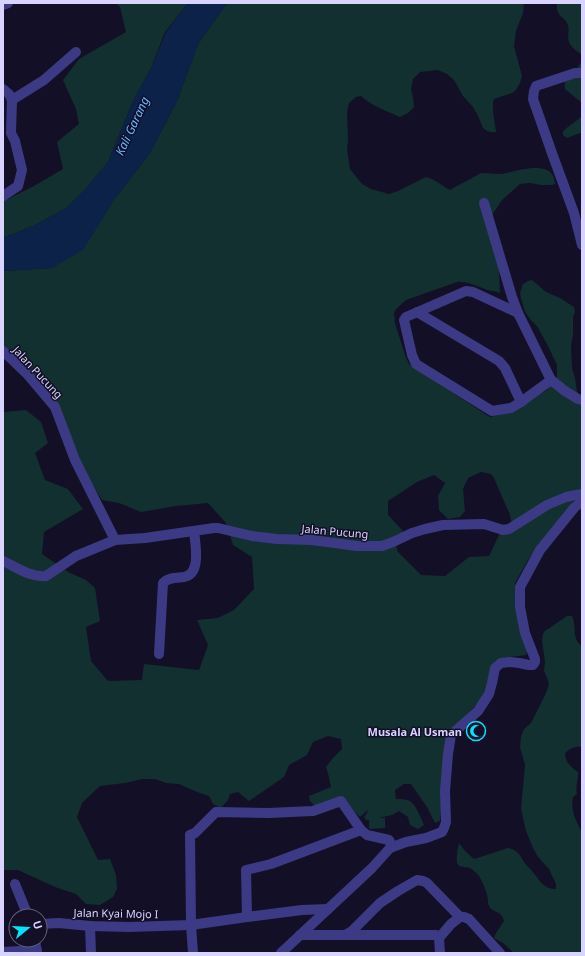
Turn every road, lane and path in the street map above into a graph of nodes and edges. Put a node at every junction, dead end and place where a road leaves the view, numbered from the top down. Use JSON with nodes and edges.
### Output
{"nodes":[{"id":1,"x":8,"y":3,"type":"edge"},
{"id":2,"x":3,"y":5,"type":"edge"},
{"id":3,"x":76,"y":52,"type":"dead end"},
{"id":4,"x":582,"y":73,"type":"edge"},
{"id":5,"x":3,"y":89,"type":"edge"},
{"id":6,"x":12,"y":100,"type":"junction"},
{"id":7,"x":7,"y":135,"type":"edge"},
{"id":8,"x":3,"y":196,"type":"edge"},
{"id":9,"x":484,"y":203,"type":"dead end"},
{"id":10,"x":582,"y":245,"type":"edge"},
{"id":11,"x":417,"y":312,"type":"junction"},
{"id":12,"x":518,"y":314,"type":"junction"},
{"id":13,"x":3,"y":351,"type":"edge"},
{"id":14,"x":551,"y":380,"type":"junction"},
{"id":15,"x":582,"y":400,"type":"edge"},
{"id":16,"x":521,"y":402,"type":"junction"},
{"id":17,"x":582,"y":494,"type":"edge"},
{"id":18,"x":582,"y":501,"type":"edge"},
{"id":19,"x":194,"y":531,"type":"junction"},
{"id":20,"x":116,"y":540,"type":"junction"},
{"id":21,"x":3,"y":562,"type":"edge"},
{"id":22,"x":159,"y":654,"type":"dead end"},
{"id":23,"x":361,"y":830,"type":"junction"},
{"id":24,"x":390,"y":848,"type":"junction"},
{"id":25,"x":15,"y":884,"type":"dead end"},
{"id":26,"x":25,"y":908,"type":"edge"},
{"id":27,"x":328,"y":909,"type":"junction"},
{"id":28,"x":247,"y":917,"type":"junction"},
{"id":29,"x":460,"y":917,"type":"junction"},
{"id":30,"x":48,"y":924,"type":"edge"},
{"id":31,"x":191,"y":925,"type":"junction"},
{"id":32,"x":90,"y":926,"type":"junction"},
{"id":33,"x":300,"y":935,"type":"junction"},
{"id":34,"x":346,"y":935,"type":"junction"},
{"id":35,"x":439,"y":938,"type":"junction"},
{"id":36,"x":36,"y":948,"type":"edge"},
{"id":37,"x":3,"y":952,"type":"edge"},
{"id":38,"x":91,"y":953,"type":"edge"},
{"id":39,"x":193,"y":953,"type":"edge"},
{"id":40,"x":281,"y":953,"type":"edge"},
{"id":41,"x":440,"y":953,"type":"edge"},
{"id":42,"x":500,"y":953,"type":"edge"}],
"edges":[{"from":1,"to":2,"type":"street"},
{"from":3,"to":6,"type":"street"},
{"from":4,"to":10,"type":"street"},
{"from":5,"to":6,"type":"street"},
{"from":6,"to":7,"type":"street"},
{"from":7,"to":8,"type":"street"},
{"from":9,"to":12,"type":"street"},
{"from":11,"to":12,"type":"street"},
{"from":11,"to":16,"type":"street"},
{"from":11,"to":16,"type":"street"},
{"from":12,"to":14,"type":"street"},
{"from":13,"to":20,"type":"street","name":"Jalan Pucung"},
{"from":14,"to":15,"type":"street"},
{"from":14,"to":16,"type":"street"},
{"from":17,"to":19,"type":"street","name":"Jalan Pucung"},
{"from":18,"to":24,"type":"street"},
{"from":19,"to":20,"type":"street","name":"Jalan Pucung"},
{"from":19,"to":22,"type":"street"},
{"from":20,"to":21,"type":"street","name":"Jalan Pucung"},
{"from":23,"to":24,"type":"street"},
{"from":23,"to":28,"type":"street"},
{"from":23,"to":31,"type":"street"},
{"from":24,"to":27,"type":"street"},
{"from":25,"to":26,"type":"street"},
{"from":27,"to":28,"type":"street","name":"Jalan Kyai Mojo I"},
{"from":27,"to":33,"type":"street"},
{"from":28,"to":31,"type":"street","name":"Jalan Kyai Mojo I"},
{"from":29,"to":34,"type":"street"},
{"from":29,"to":35,"type":"street"},
{"from":29,"to":42,"type":"street"},
{"from":30,"to":32,"type":"street","name":"Jalan Kyai Mojo I"},
{"from":31,"to":32,"type":"street","name":"Jalan Kyai Mojo I"},
{"from":31,"to":39,"type":"street"},
{"from":32,"to":38,"type":"street"},
{"from":33,"to":34,"type":"street"},
{"from":33,"to":40,"type":"street"},
{"from":34,"to":35,"type":"street"},
{"from":35,"to":41,"type":"street"},
{"from":36,"to":37,"type":"street"}]}
